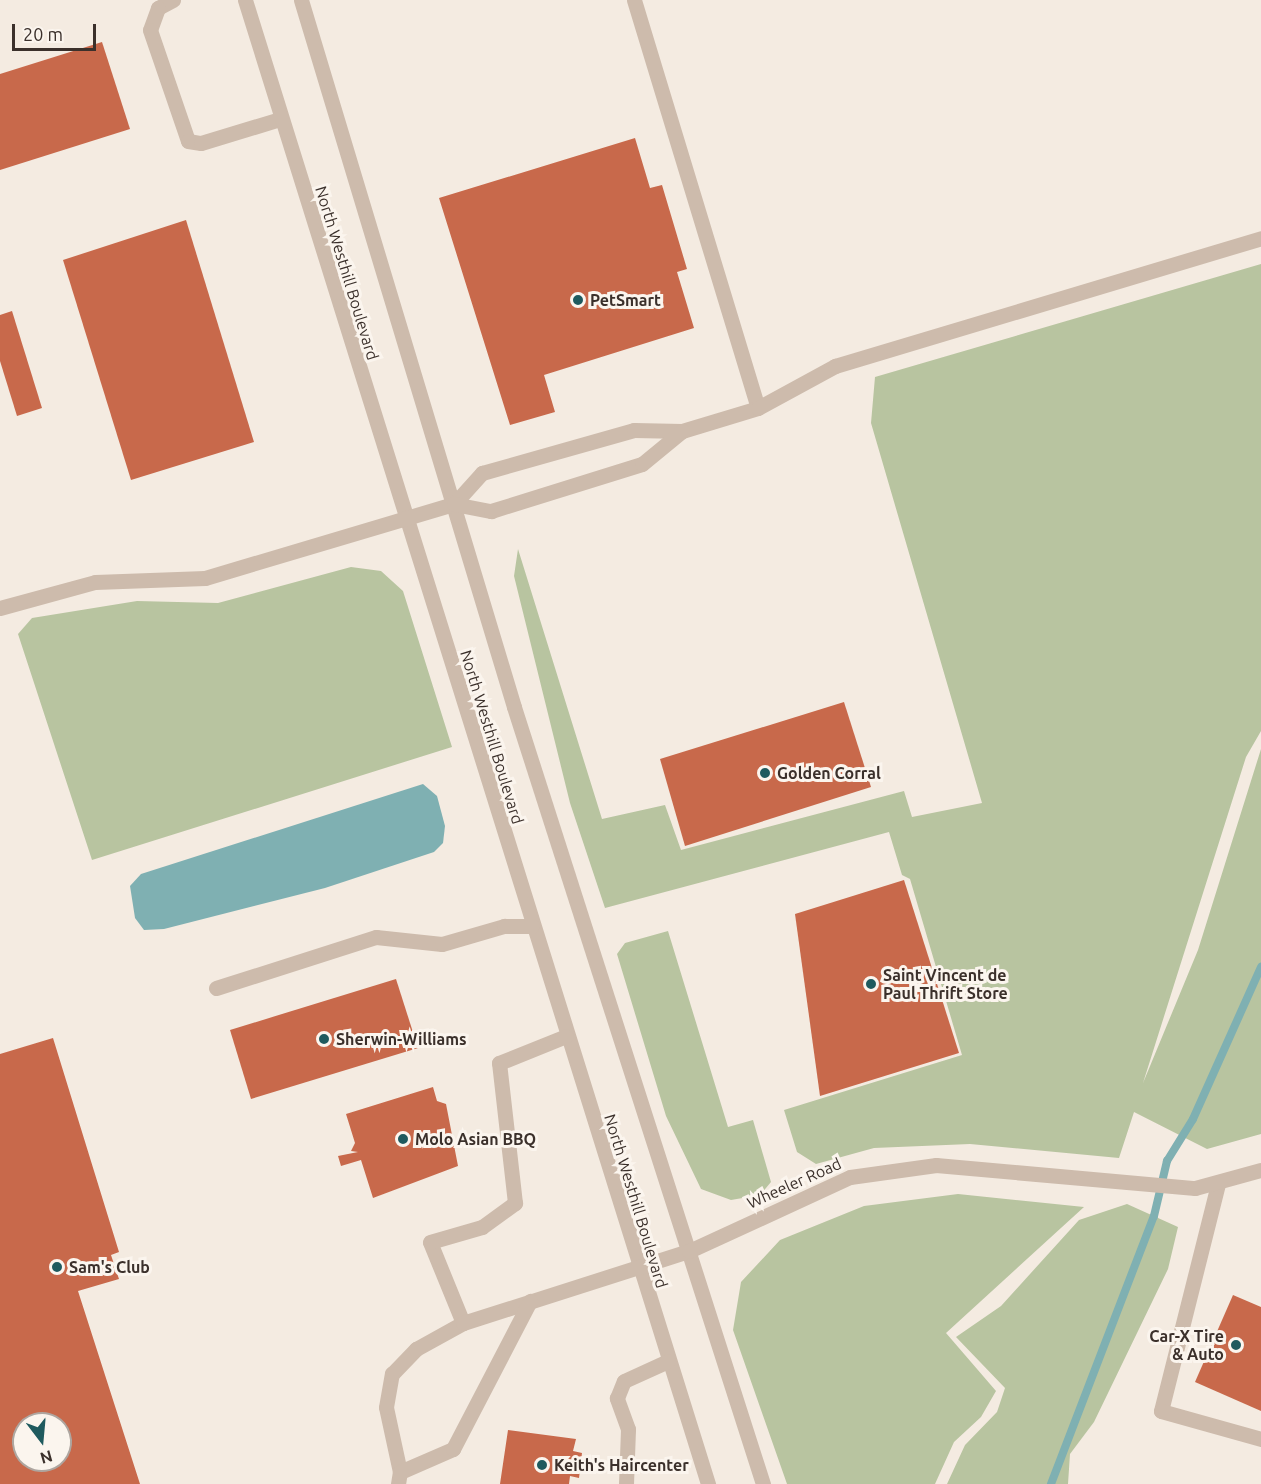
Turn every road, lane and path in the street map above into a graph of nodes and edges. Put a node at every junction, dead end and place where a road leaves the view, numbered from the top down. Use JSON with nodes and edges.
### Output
{"nodes":[{"id":1,"x":173,"y":0,"type":"edge"},
{"id":2,"x":245,"y":0,"type":"edge"},
{"id":3,"x":300,"y":0,"type":"edge"},
{"id":4,"x":634,"y":0,"type":"edge"},
{"id":5,"x":280,"y":119,"type":"junction"},
{"id":6,"x":1261,"y":238,"type":"edge"},
{"id":7,"x":758,"y":408,"type":"junction"},
{"id":8,"x":682,"y":430,"type":"junction"},
{"id":9,"x":454,"y":504,"type":"junction"},
{"id":10,"x":404,"y":517,"type":"junction"},
{"id":11,"x":0,"y":608,"type":"edge"},
{"id":12,"x":532,"y":926,"type":"junction"},
{"id":13,"x":216,"y":988,"type":"dead end"},
{"id":14,"x":566,"y":1036,"type":"junction"},
{"id":15,"x":1261,"y":1170,"type":"edge"},
{"id":16,"x":1218,"y":1184,"type":"junction"},
{"id":17,"x":689,"y":1251,"type":"junction"},
{"id":18,"x":638,"y":1267,"type":"junction"},
{"id":19,"x":530,"y":1301,"type":"junction"},
{"id":20,"x":463,"y":1323,"type":"junction"},
{"id":21,"x":668,"y":1361,"type":"junction"},
{"id":22,"x":1261,"y":1439,"type":"edge"},
{"id":23,"x":399,"y":1478,"type":"edge"},
{"id":24,"x":626,"y":1484,"type":"edge"},
{"id":25,"x":708,"y":1484,"type":"edge"},
{"id":26,"x":763,"y":1484,"type":"edge"}],
"edges":[{"from":1,"to":5,"type":"street"},
{"from":2,"to":5,"type":"street","name":"North Westhill Boulevard"},
{"from":3,"to":9,"type":"street","name":"North Westhill Boulevard"},
{"from":4,"to":7,"type":"street"},
{"from":5,"to":10,"type":"street","name":"North Westhill Boulevard"},
{"from":6,"to":7,"type":"street"},
{"from":7,"to":8,"type":"street"},
{"from":8,"to":9,"type":"street"},
{"from":8,"to":9,"type":"street"},
{"from":9,"to":10,"type":"street"},
{"from":9,"to":17,"type":"street","name":"North Westhill Boulevard"},
{"from":10,"to":11,"type":"street"},
{"from":10,"to":12,"type":"street","name":"North Westhill Boulevard"},
{"from":12,"to":13,"type":"street"},
{"from":12,"to":14,"type":"street","name":"North Westhill Boulevard"},
{"from":14,"to":18,"type":"street","name":"North Westhill Boulevard"},
{"from":14,"to":20,"type":"street"},
{"from":15,"to":16,"type":"street","name":"Wheeler Road"},
{"from":16,"to":17,"type":"street","name":"Wheeler Road"},
{"from":16,"to":22,"type":"street"},
{"from":17,"to":18,"type":"street","name":"Wheeler Road"},
{"from":17,"to":26,"type":"street","name":"North Westhill Boulevard"},
{"from":18,"to":19,"type":"street","name":"Wheeler Road"},
{"from":18,"to":21,"type":"street","name":"North Westhill Boulevard"},
{"from":19,"to":20,"type":"street","name":"Wheeler Road"},
{"from":19,"to":23,"type":"street"},
{"from":20,"to":23,"type":"street","name":"Wheeler Road"},
{"from":21,"to":24,"type":"street"},
{"from":21,"to":25,"type":"street","name":"North Westhill Boulevard"}]}
